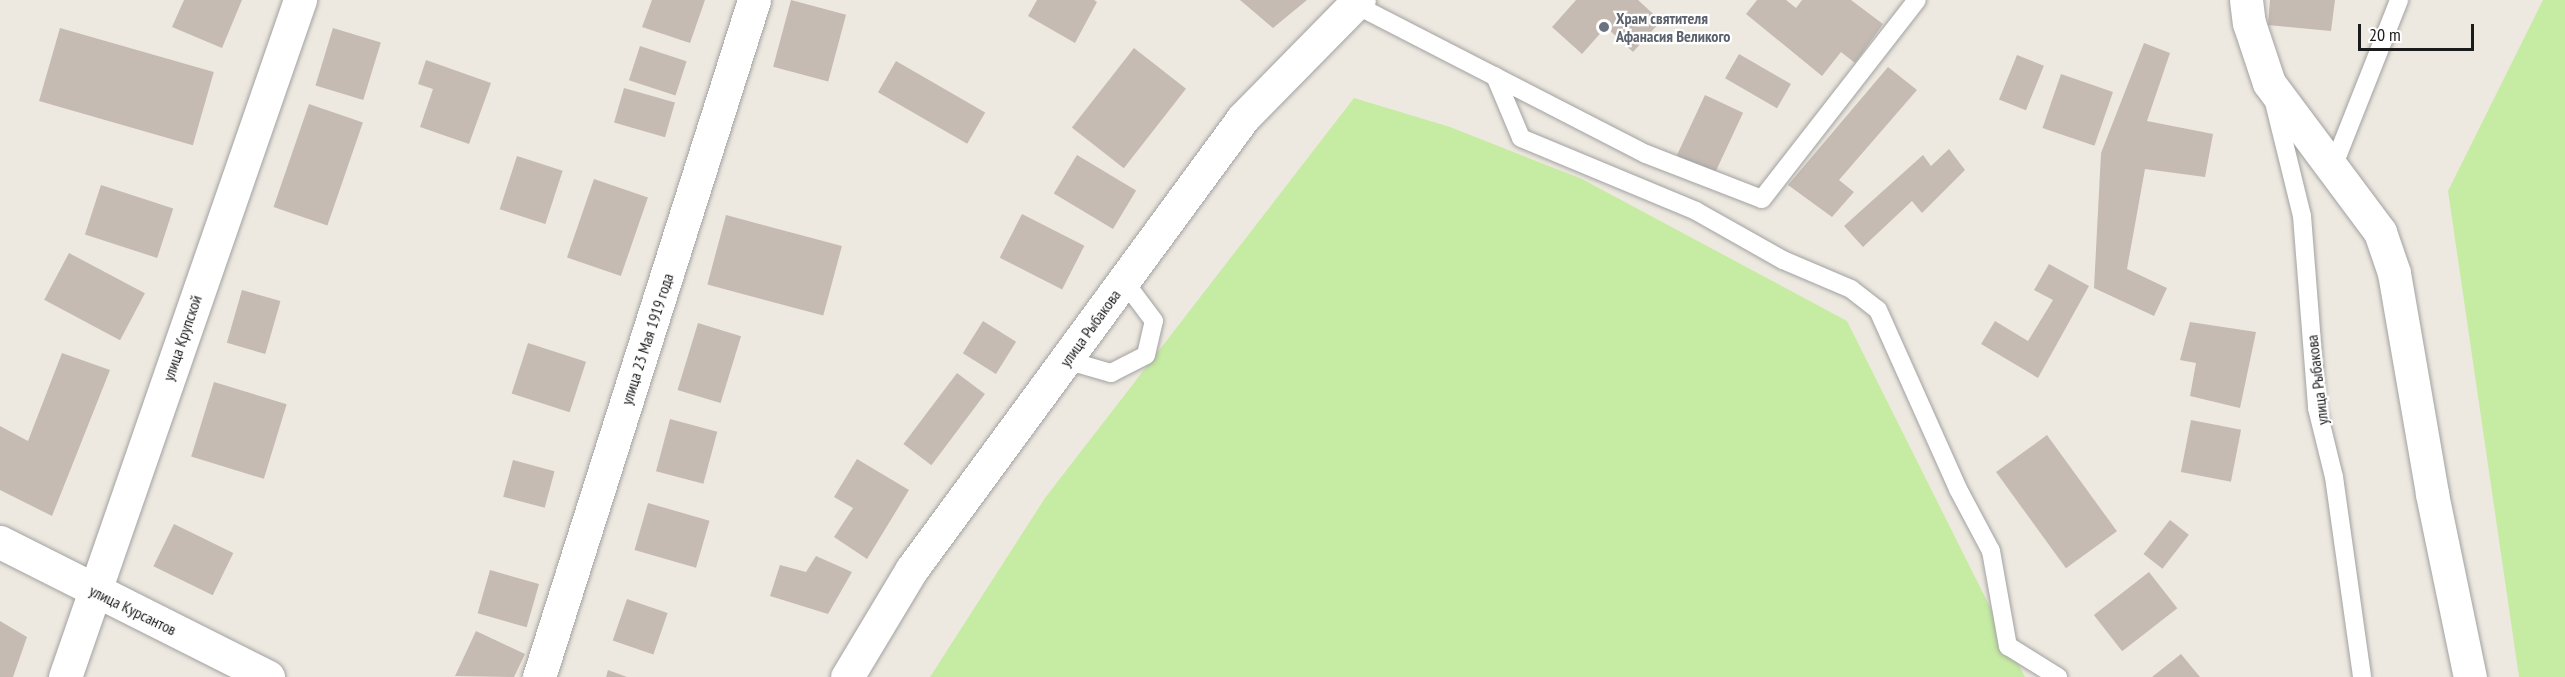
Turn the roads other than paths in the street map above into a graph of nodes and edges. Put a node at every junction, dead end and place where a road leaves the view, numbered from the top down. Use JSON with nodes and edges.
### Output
{"nodes":[{"id":1,"x":300,"y":0,"type":"edge"},
{"id":2,"x":754,"y":0,"type":"edge"},
{"id":3,"x":1917,"y":0,"type":"edge"},
{"id":4,"x":2246,"y":0,"type":"edge"},
{"id":5,"x":2399,"y":0,"type":"edge"},
{"id":6,"x":1357,"y":2,"type":"edge"},
{"id":7,"x":1495,"y":76,"type":"junction"},
{"id":8,"x":2269,"y":83,"type":"junction"},
{"id":9,"x":2333,"y":167,"type":"junction"},
{"id":10,"x":1124,"y":281,"type":"junction"},
{"id":11,"x":1066,"y":360,"type":"junction"},
{"id":12,"x":0,"y":542,"type":"edge"},
{"id":13,"x":94,"y":591,"type":"junction"},
{"id":14,"x":65,"y":677,"type":"edge"},
{"id":15,"x":268,"y":677,"type":"edge"},
{"id":16,"x":539,"y":677,"type":"edge"},
{"id":17,"x":847,"y":677,"type":"edge"},
{"id":18,"x":2058,"y":677,"type":"edge"},
{"id":19,"x":2362,"y":677,"type":"edge"},
{"id":20,"x":2470,"y":677,"type":"edge"}],
"edges":[{"from":1,"to":13,"type":"street","name":"улица Крупской"},
{"from":2,"to":16,"type":"street","name":"улица 23 Мая 1919 года"},
{"from":3,"to":7,"type":"lane"},
{"from":4,"to":8,"type":"street"},
{"from":5,"to":9,"type":"lane"},
{"from":6,"to":7,"type":"lane"},
{"from":6,"to":10,"type":"street","name":"улица Рыбакова"},
{"from":7,"to":18,"type":"lane"},
{"from":8,"to":9,"type":"street"},
{"from":8,"to":19,"type":"lane","name":"улица Рыбакова"},
{"from":9,"to":20,"type":"street"},
{"from":10,"to":11,"type":"street","name":"улица Рыбакова"},
{"from":10,"to":11,"type":"lane"},
{"from":11,"to":17,"type":"street","name":"улица Рыбакова"},
{"from":12,"to":13,"type":"street","name":"улица Курсантов"},
{"from":13,"to":14,"type":"street","name":"улица Крупской"},
{"from":13,"to":15,"type":"street","name":"улица Курсантов"}]}
